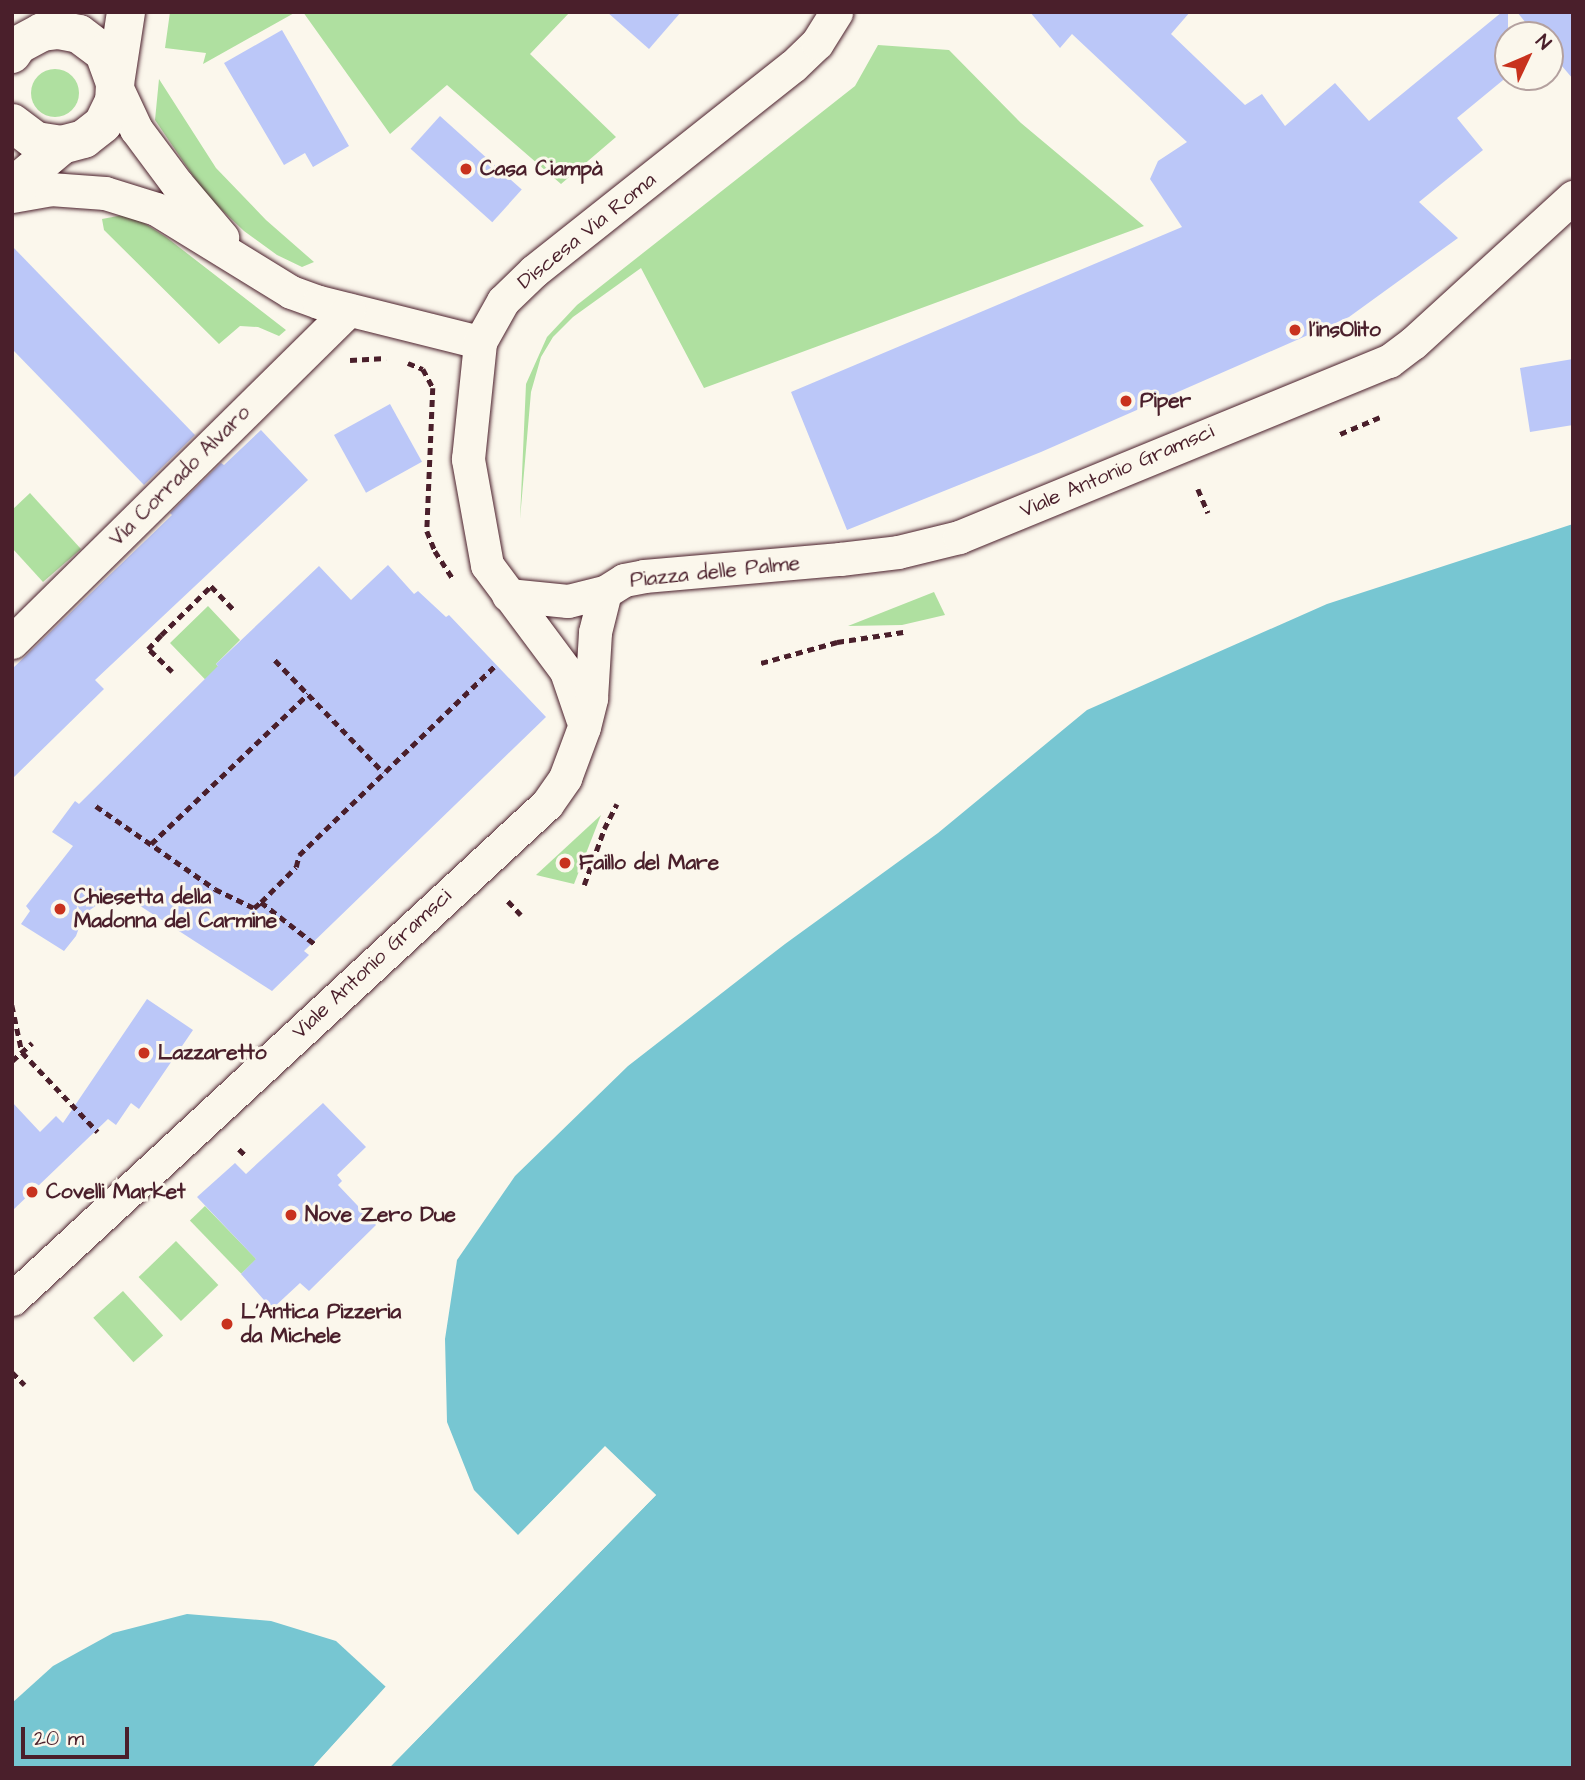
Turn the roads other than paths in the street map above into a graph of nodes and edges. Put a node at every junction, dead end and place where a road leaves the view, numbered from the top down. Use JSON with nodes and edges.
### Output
{"nodes":[{"id":1,"x":127,"y":12,"type":"edge"},
{"id":2,"x":836,"y":12,"type":"edge"},
{"id":3,"x":28,"y":36,"type":"edge"},
{"id":4,"x":115,"y":85,"type":"junction"},
{"id":5,"x":12,"y":123,"type":"edge"},
{"id":6,"x":62,"y":145,"type":"junction"},
{"id":7,"x":12,"y":187,"type":"edge"},
{"id":8,"x":12,"y":197,"type":"edge"},
{"id":9,"x":1573,"y":197,"type":"edge"},
{"id":10,"x":242,"y":260,"type":"junction"},
{"id":11,"x":349,"y":310,"type":"junction"},
{"id":12,"x":480,"y":342,"type":"junction"},
{"id":13,"x":840,"y":559,"type":"joint"},
{"id":14,"x":605,"y":592,"type":"junction"},
{"id":15,"x":508,"y":595,"type":"junction"},
{"id":16,"x":12,"y":642,"type":"edge"},
{"id":17,"x":584,"y":727,"type":"junction"},
{"id":18,"x":12,"y":1299,"type":"edge"}],
"edges":[{"from":1,"to":4,"type":"street"},
{"from":2,"to":12,"type":"street","name":"Discesa Via Roma"},
{"from":3,"to":4,"type":"street"},
{"from":4,"to":6,"type":"street"},
{"from":4,"to":10,"type":"street"},
{"from":5,"to":6,"type":"street"},
{"from":6,"to":7,"type":"street"},
{"from":8,"to":10,"type":"street"},
{"from":9,"to":13,"type":"street","name":"Viale Antonio Gramsci"},
{"from":10,"to":11,"type":"street"},
{"from":11,"to":12,"type":"street"},
{"from":11,"to":16,"type":"street","name":"Via Corrado Alvaro"},
{"from":12,"to":15,"type":"street","name":"Discesa Via Roma"},
{"from":13,"to":14,"type":"street","name":"Piazza delle Palme"},
{"from":14,"to":15,"type":"street"},
{"from":14,"to":17,"type":"street","name":"Piazza delle Palme"},
{"from":15,"to":17,"type":"street","name":"Discesa Via Roma"},
{"from":17,"to":18,"type":"street","name":"Viale Antonio Gramsci"}]}
